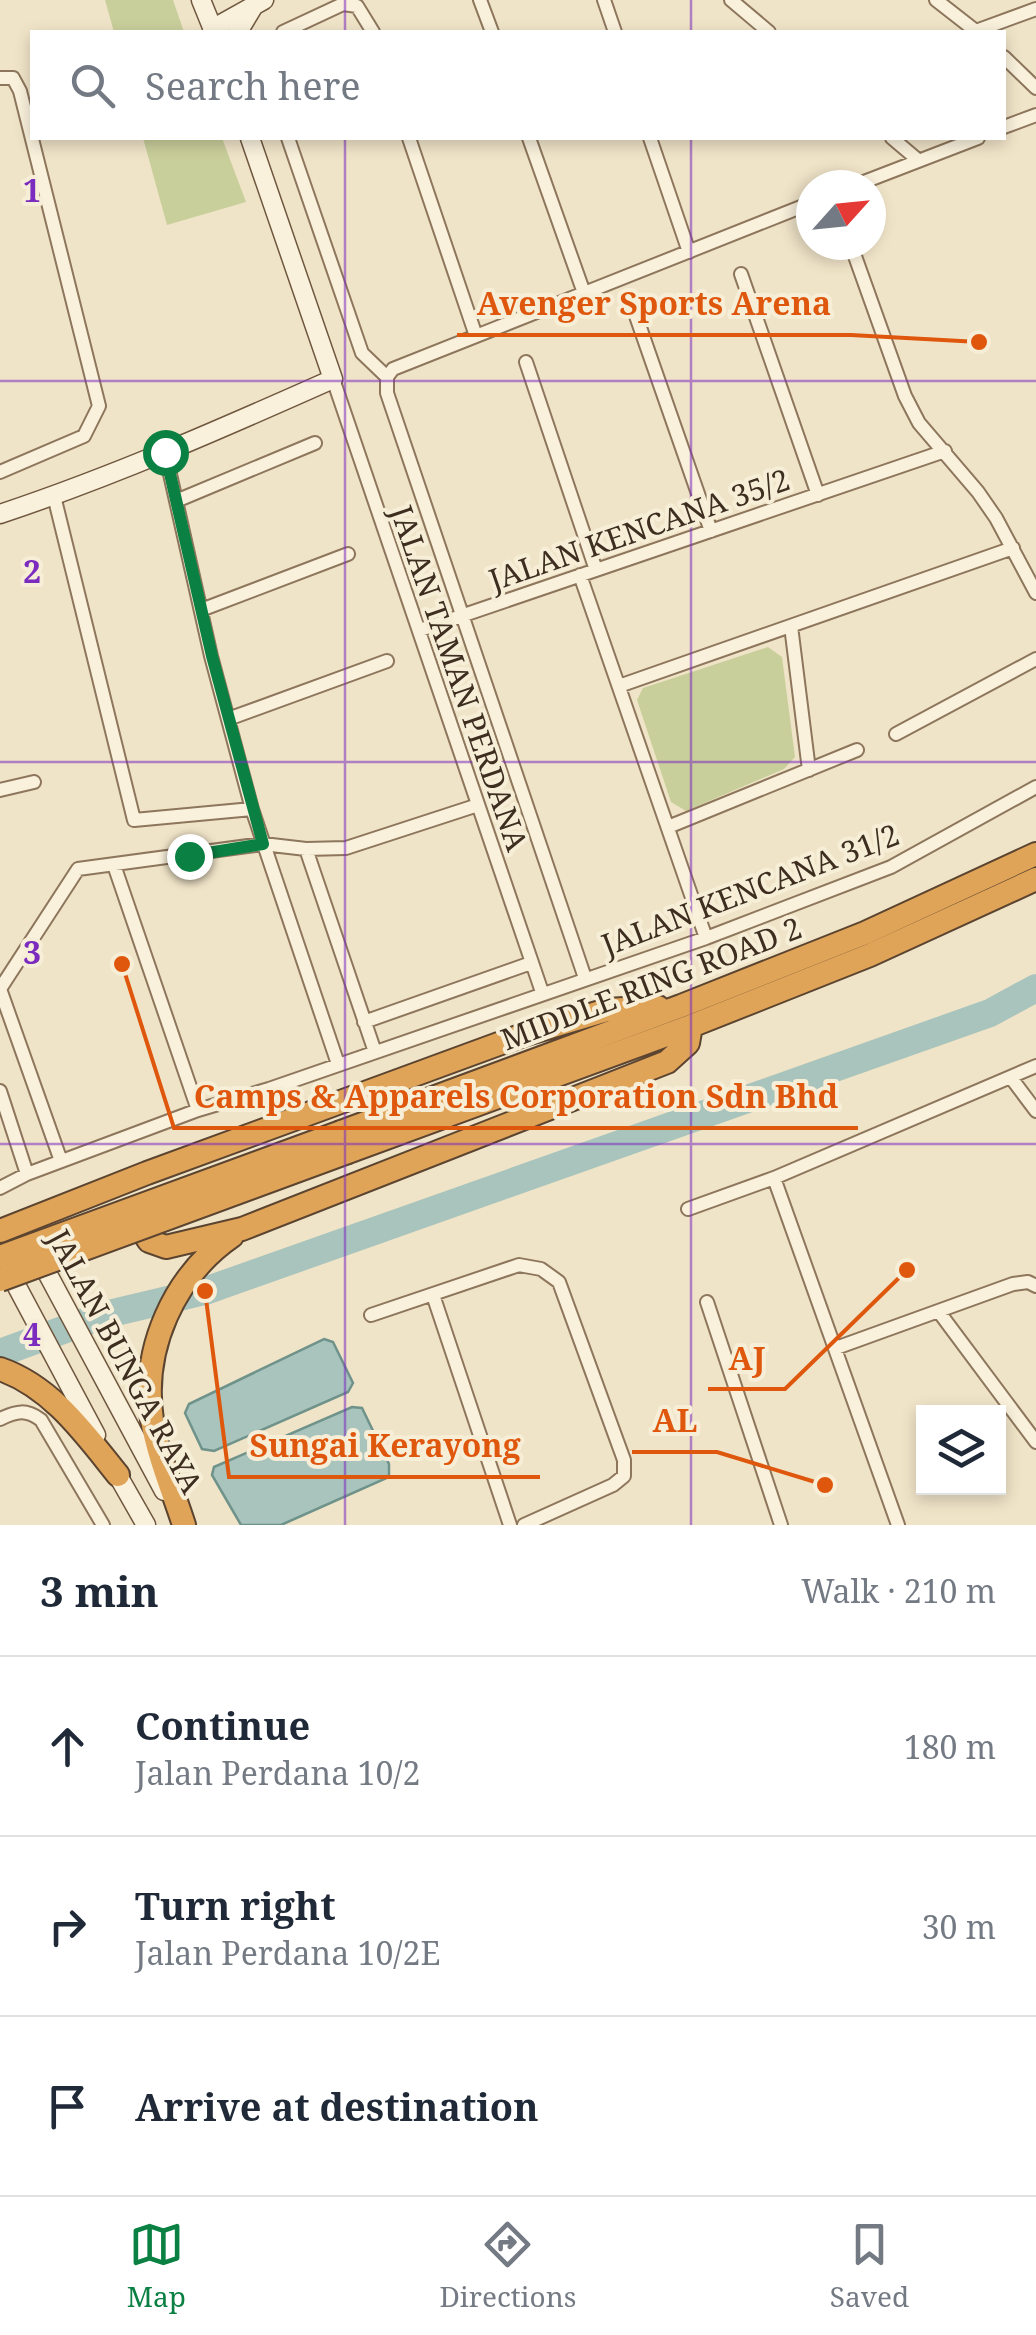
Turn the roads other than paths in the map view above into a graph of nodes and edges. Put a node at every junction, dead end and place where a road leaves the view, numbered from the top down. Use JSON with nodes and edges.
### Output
{"nodes":[{"id":1,"x":201,"y":0,"type":"edge"},
{"id":2,"x":480,"y":0,"type":"edge"},
{"id":3,"x":604,"y":0,"type":"edge"},
{"id":4,"x":731,"y":0,"type":"edge"},
{"id":5,"x":936,"y":0,"type":"edge"},
{"id":6,"x":259,"y":3,"type":"edge"},
{"id":7,"x":1036,"y":8,"type":"edge"},
{"id":8,"x":213,"y":30,"type":"edge"},
{"id":9,"x":215,"y":30,"type":"edge"},
{"id":10,"x":239,"y":30,"type":"edge"},
{"id":11,"x":287,"y":30,"type":"edge"},
{"id":12,"x":373,"y":30,"type":"edge"},
{"id":13,"x":491,"y":30,"type":"edge"},
{"id":14,"x":613,"y":30,"type":"edge"},
{"id":15,"x":767,"y":30,"type":"edge"},
{"id":16,"x":974,"y":30,"type":"edge"},
{"id":17,"x":982,"y":30,"type":"edge"},
{"id":18,"x":1006,"y":60,"type":"edge"},
{"id":19,"x":6,"y":78,"type":"edge"},
{"id":20,"x":1036,"y":88,"type":"edge"},
{"id":21,"x":1036,"y":115,"type":"edge"},
{"id":22,"x":1006,"y":126,"type":"edge"},
{"id":23,"x":30,"y":132,"type":"edge"},
{"id":24,"x":32,"y":140,"type":"edge"},
{"id":25,"x":251,"y":140,"type":"edge"},
{"id":26,"x":289,"y":140,"type":"edge"},
{"id":27,"x":410,"y":140,"type":"edge"},
{"id":28,"x":530,"y":140,"type":"edge"},
{"id":29,"x":651,"y":140,"type":"edge"},
{"id":30,"x":894,"y":140,"type":"edge"},
{"id":31,"x":973,"y":140,"type":"edge"},
{"id":32,"x":918,"y":160,"type":"junction"},
{"id":33,"x":886,"y":173,"type":"edge"},
{"id":34,"x":796,"y":209,"type":"edge"},
{"id":35,"x":689,"y":252,"type":"junction"},
{"id":36,"x":856,"y":260,"type":"edge"},
{"id":37,"x":741,"y":274,"type":"dead end"},
{"id":38,"x":584,"y":293,"type":"junction"},
{"id":39,"x":636,"y":316,"type":"dead end"},
{"id":40,"x":476,"y":336,"type":"junction"},
{"id":41,"x":526,"y":362,"type":"dead end"},
{"id":42,"x":386,"y":377,"type":"junction"},
{"id":43,"x":332,"y":379,"type":"junction"},
{"id":44,"x":315,"y":443,"type":"dead end"},
{"id":45,"x":945,"y":451,"type":"junction"},
{"id":46,"x":165,"y":452,"type":"junction"},
{"id":47,"x":0,"y":472,"type":"edge"},
{"id":48,"x":818,"y":494,"type":"junction"},
{"id":49,"x":54,"y":496,"type":"junction"},
{"id":50,"x":176,"y":502,"type":"junction"},
{"id":51,"x":0,"y":514,"type":"edge"},
{"id":52,"x":711,"y":531,"type":"junction"},
{"id":53,"x":1013,"y":548,"type":"junction"},
{"id":54,"x":348,"y":554,"type":"dead end"},
{"id":55,"x":596,"y":570,"type":"junction"},
{"id":56,"x":580,"y":575,"type":"junction"},
{"id":57,"x":1036,"y":593,"type":"edge"},
{"id":58,"x":201,"y":610,"type":"junction"},
{"id":59,"x":464,"y":614,"type":"junction"},
{"id":60,"x":791,"y":626,"type":"junction"},
{"id":61,"x":420,"y":630,"type":"junction"},
{"id":62,"x":1036,"y":659,"type":"edge"},
{"id":63,"x":387,"y":662,"type":"dead end"},
{"id":64,"x":618,"y":686,"type":"junction"},
{"id":65,"x":228,"y":719,"type":"junction"},
{"id":66,"x":896,"y":734,"type":"dead end"},
{"id":67,"x":857,"y":750,"type":"dead end"},
{"id":68,"x":809,"y":770,"type":"junction"},
{"id":69,"x":34,"y":782,"type":"dead end"},
{"id":70,"x":1036,"y":787,"type":"edge"},
{"id":71,"x":0,"y":790,"type":"edge"},
{"id":72,"x":478,"y":805,"type":"junction"},
{"id":73,"x":252,"y":809,"type":"junction"},
{"id":74,"x":668,"y":827,"type":"junction"},
{"id":75,"x":263,"y":844,"type":"junction"},
{"id":76,"x":306,"y":849,"type":"junction"},
{"id":77,"x":1036,"y":854,"type":"edge"},
{"id":78,"x":114,"y":865,"type":"junction"},
{"id":79,"x":1036,"y":880,"type":"edge"},
{"id":80,"x":706,"y":938,"type":"junction"},
{"id":81,"x":531,"y":963,"type":"junction"},
{"id":82,"x":586,"y":978,"type":"junction"},
{"id":83,"x":0,"y":989,"type":"edge"},
{"id":84,"x":542,"y":992,"type":"junction"},
{"id":85,"x":686,"y":1016,"type":"junction"},
{"id":86,"x":364,"y":1022,"type":"junction"},
{"id":87,"x":375,"y":1052,"type":"junction"},
{"id":88,"x":338,"y":1064,"type":"junction"},
{"id":89,"x":1036,"y":1066,"type":"edge"},
{"id":90,"x":1012,"y":1079,"type":"junction"},
{"id":91,"x":0,"y":1090,"type":"edge"},
{"id":92,"x":198,"y":1110,"type":"junction"},
{"id":93,"x":1036,"y":1111,"type":"edge"},
{"id":94,"x":344,"y":1142,"type":"junction"},
{"id":95,"x":61,"y":1161,"type":"junction"},
{"id":96,"x":147,"y":1173,"type":"junction"},
{"id":97,"x":27,"y":1174,"type":"junction"},
{"id":98,"x":774,"y":1178,"type":"junction"},
{"id":99,"x":0,"y":1188,"type":"edge"},
{"id":100,"x":688,"y":1209,"type":"dead end"},
{"id":101,"x":10,"y":1227,"type":"edge"},
{"id":102,"x":242,"y":1228,"type":"junction"},
{"id":103,"x":0,"y":1256,"type":"edge"},
{"id":104,"x":0,"y":1280,"type":"edge"},
{"id":105,"x":1036,"y":1286,"type":"edge"},
{"id":106,"x":432,"y":1296,"type":"junction"},
{"id":107,"x":707,"y":1302,"type":"dead end"},
{"id":108,"x":939,"y":1312,"type":"junction"},
{"id":109,"x":371,"y":1315,"type":"dead end"},
{"id":110,"x":836,"y":1348,"type":"junction"},
{"id":111,"x":0,"y":1369,"type":"edge"},
{"id":112,"x":0,"y":1419,"type":"edge"},
{"id":113,"x":1036,"y":1442,"type":"edge"},
{"id":114,"x":118,"y":1475,"type":"junction"},
{"id":115,"x":103,"y":1525,"type":"edge"},
{"id":116,"x":146,"y":1525,"type":"edge"},
{"id":117,"x":184,"y":1525,"type":"edge"},
{"id":118,"x":510,"y":1525,"type":"edge"},
{"id":119,"x":524,"y":1525,"type":"edge"},
{"id":120,"x":782,"y":1525,"type":"edge"},
{"id":121,"x":898,"y":1525,"type":"edge"}],
"edges":[{"from":1,"to":8,"type":"street"},
{"from":2,"to":13,"type":"street"},
{"from":3,"to":14,"type":"street"},
{"from":4,"to":15,"type":"street"},
{"from":5,"to":16,"type":"street"},
{"from":6,"to":9,"type":"street"},
{"from":6,"to":10,"type":"street"},
{"from":7,"to":17,"type":"street"},
{"from":11,"to":12,"type":"street"},
{"from":18,"to":20,"type":"street"},
{"from":19,"to":23,"type":"street"},
{"from":21,"to":22,"type":"street"},
{"from":24,"to":47,"type":"street"},
{"from":25,"to":43,"type":"street"},
{"from":26,"to":42,"type":"street"},
{"from":27,"to":40,"type":"street"},
{"from":28,"to":38,"type":"street"},
{"from":29,"to":35,"type":"street"},
{"from":30,"to":32,"type":"street"},
{"from":31,"to":32,"type":"street"},
{"from":32,"to":33,"type":"street"},
{"from":34,"to":35,"type":"street"},
{"from":35,"to":38,"type":"street"},
{"from":36,"to":45,"type":"street"},
{"from":37,"to":48,"type":"street"},
{"from":38,"to":40,"type":"street"},
{"from":39,"to":52,"type":"street"},
{"from":40,"to":42,"type":"street"},
{"from":41,"to":55,"type":"street"},
{"from":42,"to":59,"type":"street"},
{"from":43,"to":46,"type":"street"},
{"from":43,"to":61,"type":"street","name":"JALAN TAMAN PERDANA"},
{"from":44,"to":50,"type":"street"},
{"from":45,"to":48,"type":"street","name":"JALAN KENCANA 35/2"},
{"from":45,"to":53,"type":"street"},
{"from":46,"to":49,"type":"street"},
{"from":46,"to":50,"type":"street"},
{"from":48,"to":52,"type":"street","name":"JALAN KENCANA 35/2"},
{"from":49,"to":51,"type":"street"},
{"from":49,"to":73,"type":"street"},
{"from":50,"to":58,"type":"street"},
{"from":52,"to":55,"type":"street","name":"JALAN KENCANA 35/2"},
{"from":53,"to":57,"type":"street"},
{"from":53,"to":60,"type":"street"},
{"from":54,"to":58,"type":"street"},
{"from":55,"to":56,"type":"street","name":"JALAN KENCANA 35/2"},
{"from":56,"to":59,"type":"street","name":"JALAN KENCANA 35/2"},
{"from":56,"to":64,"type":"street"},
{"from":58,"to":65,"type":"street"},
{"from":59,"to":61,"type":"street","name":"JALAN KENCANA 35/2"},
{"from":59,"to":82,"type":"street"},
{"from":60,"to":64,"type":"street"},
{"from":60,"to":68,"type":"street"},
{"from":61,"to":72,"type":"street","name":"JALAN TAMAN PERDANA"},
{"from":62,"to":66,"type":"street"},
{"from":63,"to":65,"type":"street"},
{"from":64,"to":74,"type":"street"},
{"from":65,"to":73,"type":"street"},
{"from":67,"to":68,"type":"street"},
{"from":68,"to":74,"type":"street"},
{"from":69,"to":71,"type":"street"},
{"from":70,"to":80,"type":"street","name":"JALAN KENCANA 31/2"},
{"from":72,"to":76,"type":"street"},
{"from":72,"to":81,"type":"street","name":"JALAN TAMAN PERDANA"},
{"from":73,"to":75,"type":"street"},
{"from":74,"to":80,"type":"street"},
{"from":75,"to":76,"type":"street"},
{"from":75,"to":78,"type":"street"},
{"from":75,"to":88,"type":"street"},
{"from":76,"to":86,"type":"street"},
{"from":77,"to":85,"type":"highway","name":"MIDDLE RING ROAD 2"},
{"from":78,"to":83,"type":"street"},
{"from":78,"to":92,"type":"street"},
{"from":79,"to":85,"type":"highway","name":"MIDDLE RING ROAD 2"},
{"from":80,"to":82,"type":"street","name":"JALAN KENCANA 31/2"},
{"from":81,"to":84,"type":"street","name":"JALAN TAMAN PERDANA"},
{"from":81,"to":86,"type":"street"},
{"from":82,"to":84,"type":"street","name":"JALAN KENCANA 31/2"},
{"from":83,"to":95,"type":"street"},
{"from":84,"to":87,"type":"street","name":"JALAN KENCANA 31/2"},
{"from":85,"to":94,"type":"highway","name":"MIDDLE RING ROAD 2"},
{"from":85,"to":96,"type":"highway"},
{"from":85,"to":102,"type":"highway"},
{"from":86,"to":87,"type":"street"},
{"from":87,"to":88,"type":"street","name":"JALAN KENCANA 31/2"},
{"from":88,"to":92,"type":"street","name":"JALAN KENCANA 31/2"},
{"from":89,"to":90,"type":"street"},
{"from":90,"to":93,"type":"street"},
{"from":90,"to":98,"type":"street"},
{"from":91,"to":97,"type":"street"},
{"from":92,"to":95,"type":"street","name":"JALAN KENCANA 31/2"},
{"from":94,"to":103,"type":"highway","name":"MIDDLE RING ROAD 2","bridge":true},
{"from":94,"to":104,"type":"highway","name":"MIDDLE RING ROAD 2","bridge":true},
{"from":95,"to":97,"type":"street","name":"JALAN KENCANA 31/2"},
{"from":96,"to":101,"type":"highway"},
{"from":96,"to":102,"type":"highway"},
{"from":97,"to":99,"type":"street","name":"JALAN KENCANA 31/2"},
{"from":98,"to":100,"type":"street"},
{"from":98,"to":110,"type":"street"},
{"from":101,"to":117,"type":"street","name":"JALAN BUNGA RAYA"},
{"from":102,"to":117,"type":"highway"},
{"from":103,"to":114,"type":"street","name":"JALAN BUNGA RAYA"},
{"from":105,"to":108,"type":"street"},
{"from":106,"to":109,"type":"street"},
{"from":106,"to":118,"type":"street"},
{"from":106,"to":119,"type":"street"},
{"from":107,"to":120,"type":"street"},
{"from":108,"to":110,"type":"street"},
{"from":108,"to":113,"type":"street"},
{"from":110,"to":121,"type":"street"},
{"from":111,"to":114,"type":"highway"},
{"from":112,"to":115,"type":"street"},
{"from":114,"to":116,"type":"street","name":"JALAN BUNGA RAYA"}]}
